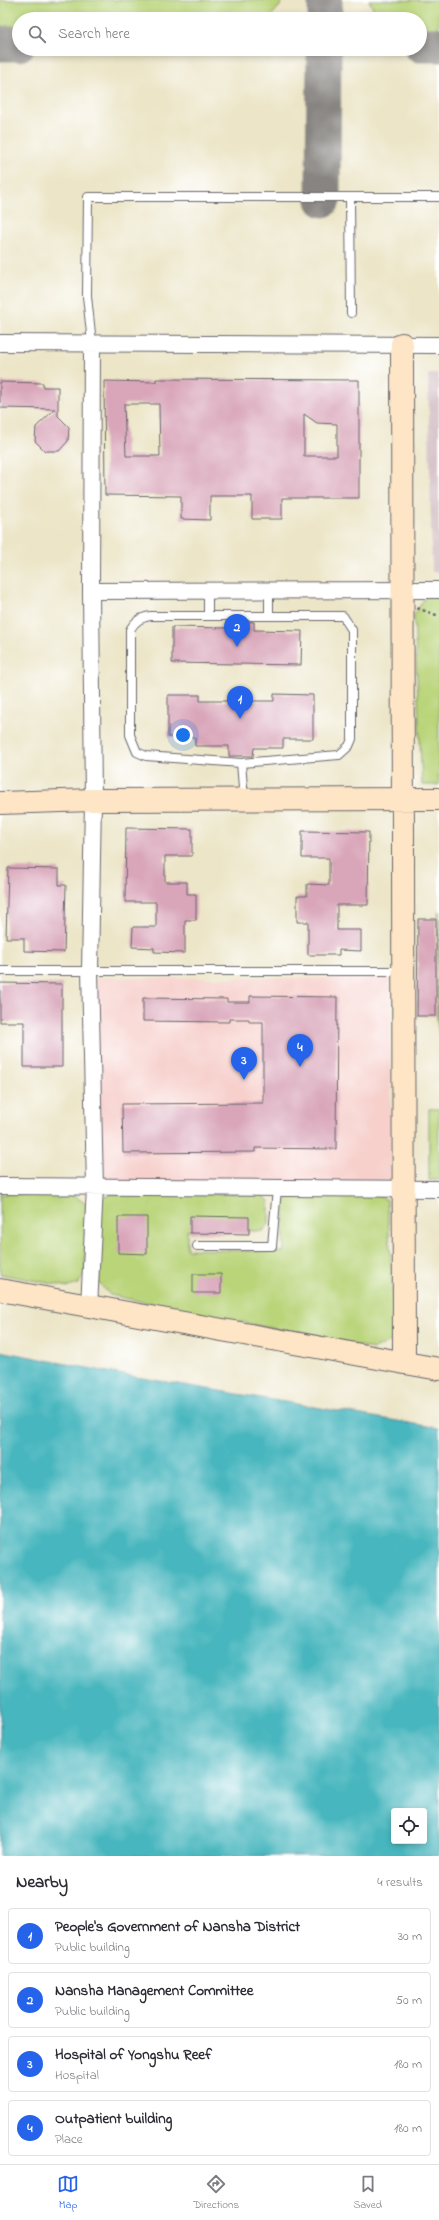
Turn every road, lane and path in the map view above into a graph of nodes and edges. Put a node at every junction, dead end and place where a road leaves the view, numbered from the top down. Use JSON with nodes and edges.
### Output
{"nodes":[{"id":1,"x":350,"y":197,"type":"junction"},
{"id":2,"x":439,"y":197,"type":"edge"},
{"id":3,"x":351,"y":313,"type":"dead end"},
{"id":4,"x":0,"y":343,"type":"edge"},
{"id":5,"x":92,"y":343,"type":"junction"},
{"id":6,"x":402,"y":344,"type":"junction"},
{"id":7,"x":439,"y":345,"type":"edge"},
{"id":8,"x":439,"y":590,"type":"edge"},
{"id":9,"x":91,"y":591,"type":"junction"},
{"id":10,"x":208,"y":591,"type":"junction"},
{"id":11,"x":269,"y":591,"type":"junction"},
{"id":12,"x":402,"y":596,"type":"junction"},
{"id":13,"x":208,"y":616,"type":"junction"},
{"id":14,"x":269,"y":616,"type":"junction"},
{"id":15,"x":439,"y":616,"type":"edge"},
{"id":16,"x":241,"y":762,"type":"junction"},
{"id":17,"x":244,"y":799,"type":"junction"},
{"id":18,"x":439,"y":799,"type":"edge"},
{"id":19,"x":93,"y":800,"type":"junction"},
{"id":20,"x":403,"y":800,"type":"junction"},
{"id":21,"x":0,"y":803,"type":"edge"},
{"id":22,"x":0,"y":971,"type":"edge"},
{"id":23,"x":90,"y":971,"type":"junction"},
{"id":24,"x":401,"y":971,"type":"junction"},
{"id":25,"x":0,"y":1186,"type":"edge"},
{"id":26,"x":95,"y":1187,"type":"junction"},
{"id":27,"x":277,"y":1188,"type":"junction"},
{"id":28,"x":403,"y":1188,"type":"junction"},
{"id":29,"x":439,"y":1189,"type":"edge"},
{"id":30,"x":197,"y":1246,"type":"dead end"},
{"id":31,"x":0,"y":1290,"type":"edge"},
{"id":32,"x":89,"y":1307,"type":"junction"},
{"id":33,"x":404,"y":1363,"type":"junction"},
{"id":34,"x":439,"y":1369,"type":"edge"}],
"edges":[{"from":1,"to":2,"type":"lane"},
{"from":1,"to":3,"type":"lane"},
{"from":1,"to":5,"type":"lane"},
{"from":4,"to":5,"type":"street"},
{"from":5,"to":6,"type":"street"},
{"from":5,"to":9,"type":"street"},
{"from":6,"to":7,"type":"street"},
{"from":6,"to":12,"type":"street"},
{"from":8,"to":12,"type":"street"},
{"from":9,"to":10,"type":"street"},
{"from":9,"to":19,"type":"street"},
{"from":10,"to":11,"type":"street"},
{"from":10,"to":13,"type":"lane"},
{"from":11,"to":12,"type":"street"},
{"from":11,"to":14,"type":"lane"},
{"from":12,"to":15,"type":"path"},
{"from":12,"to":20,"type":"street"},
{"from":13,"to":14,"type":"lane"},
{"from":13,"to":16,"type":"lane"},
{"from":14,"to":16,"type":"lane"},
{"from":16,"to":17,"type":"lane"},
{"from":17,"to":19,"type":"street"},
{"from":17,"to":20,"type":"street"},
{"from":18,"to":20,"type":"street"},
{"from":19,"to":21,"type":"street"},
{"from":19,"to":23,"type":"street"},
{"from":20,"to":24,"type":"street"},
{"from":22,"to":23,"type":"lane"},
{"from":23,"to":24,"type":"lane"},
{"from":23,"to":26,"type":"street"},
{"from":24,"to":28,"type":"street"},
{"from":25,"to":26,"type":"street"},
{"from":26,"to":27,"type":"street"},
{"from":26,"to":32,"type":"street"},
{"from":27,"to":28,"type":"street"},
{"from":27,"to":30,"type":"lane"},
{"from":28,"to":29,"type":"street"},
{"from":28,"to":33,"type":"street"},
{"from":31,"to":32,"type":"street"},
{"from":32,"to":33,"type":"street"},
{"from":33,"to":34,"type":"street"}]}
